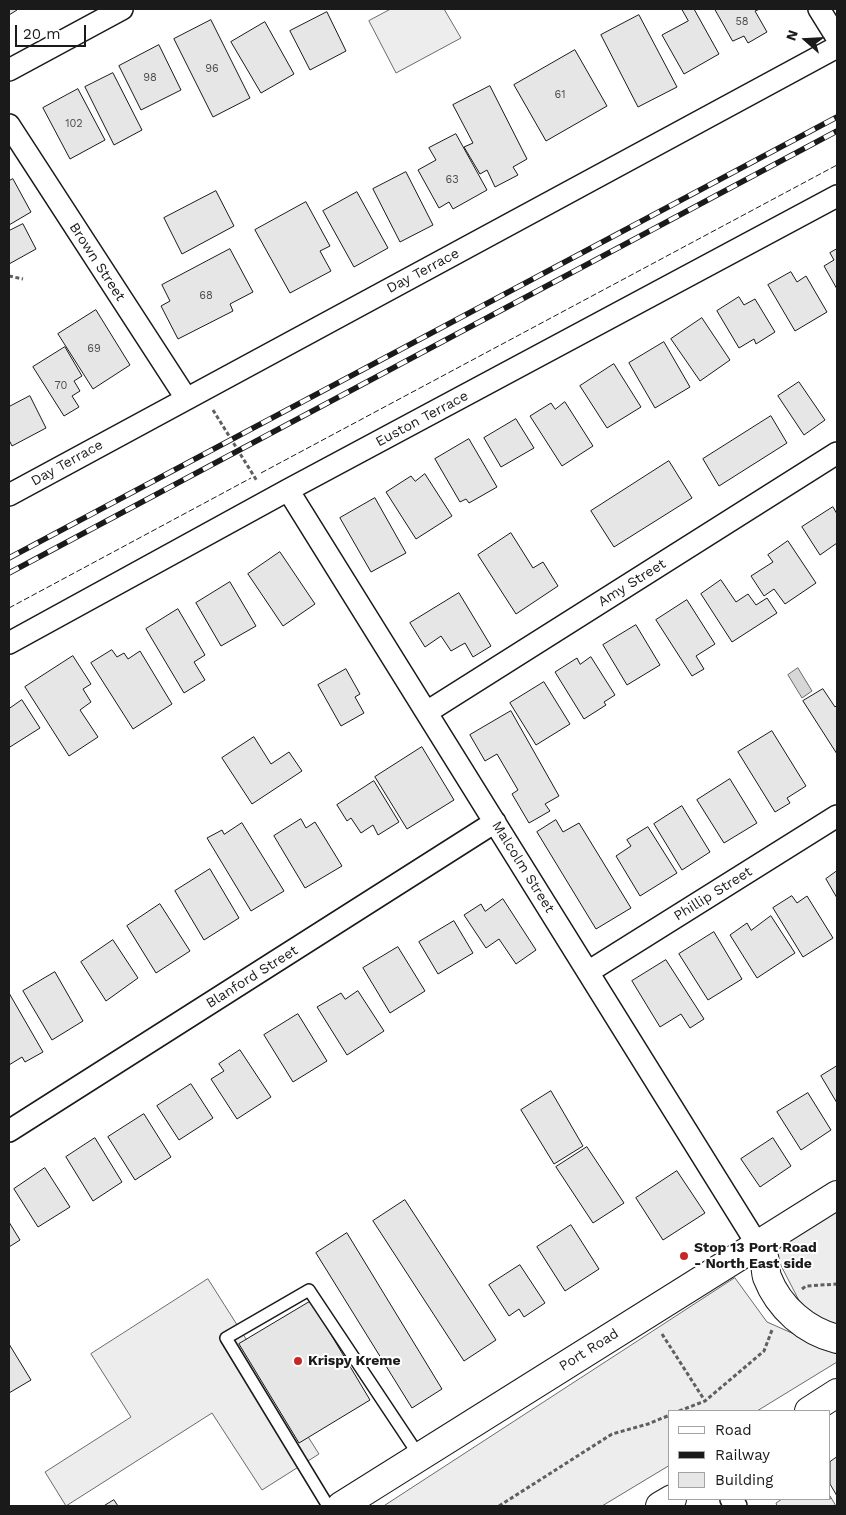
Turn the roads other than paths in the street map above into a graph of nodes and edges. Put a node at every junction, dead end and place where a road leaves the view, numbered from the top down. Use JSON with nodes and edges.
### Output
{"nodes":[{"id":1,"x":122,"y":9,"type":"edge"},
{"id":2,"x":819,"y":9,"type":"edge"},
{"id":3,"x":837,"y":38,"type":"edge"},
{"id":4,"x":837,"y":47,"type":"edge"},
{"id":5,"x":9,"y":70,"type":"edge"},
{"id":6,"x":9,"y":125,"type":"edge"},
{"id":7,"x":837,"y":196,"type":"edge"},
{"id":8,"x":193,"y":394,"type":"junction"},
{"id":9,"x":837,"y":453,"type":"edge"},
{"id":10,"x":288,"y":490,"type":"junction"},
{"id":11,"x":9,"y":495,"type":"edge"},
{"id":12,"x":9,"y":643,"type":"edge"},
{"id":13,"x":426,"y":712,"type":"junction"},
{"id":14,"x":837,"y":816,"type":"edge"},
{"id":15,"x":495,"y":822,"type":"junction"},
{"id":16,"x":588,"y":972,"type":"junction"},
{"id":17,"x":9,"y":1131,"type":"edge"},
{"id":18,"x":837,"y":1195,"type":"edge"},
{"id":19,"x":757,"y":1244,"type":"junction"},
{"id":20,"x":837,"y":1340,"type":"edge"},
{"id":21,"x":837,"y":1393,"type":"edge"},
{"id":22,"x":811,"y":1410,"type":"edge"},
{"id":23,"x":420,"y":1457,"type":"junction"},
{"id":24,"x":328,"y":1506,"type":"edge"},
{"id":25,"x":342,"y":1506,"type":"edge"}],
"edges":[{"from":1,"to":5,"type":"street"},
{"from":2,"to":3,"type":"street"},
{"from":4,"to":8,"type":"street","name":"Day Terrace"},
{"from":6,"to":8,"type":"street","name":"Brown Street"},
{"from":7,"to":10,"type":"street","name":"Euston Terrace"},
{"from":8,"to":11,"type":"street","name":"Day Terrace"},
{"from":9,"to":13,"type":"street","name":"Amy Street"},
{"from":10,"to":12,"type":"street","name":"Euston Terrace"},
{"from":10,"to":13,"type":"street","name":"Malcolm Street"},
{"from":13,"to":15,"type":"street","name":"Malcolm Street"},
{"from":14,"to":16,"type":"street","name":"Phillip Street"},
{"from":15,"to":16,"type":"street","name":"Malcolm Street"},
{"from":15,"to":17,"type":"street","name":"Blanford Street"},
{"from":16,"to":19,"type":"street","name":"Malcolm Street"},
{"from":18,"to":19,"type":"highway","name":"Port Road"},
{"from":19,"to":20,"type":"highway"},
{"from":19,"to":23,"type":"highway","name":"Port Road"},
{"from":21,"to":22,"type":"highway"},
{"from":23,"to":24,"type":"lane"},
{"from":23,"to":25,"type":"highway","name":"Port Road"}]}
